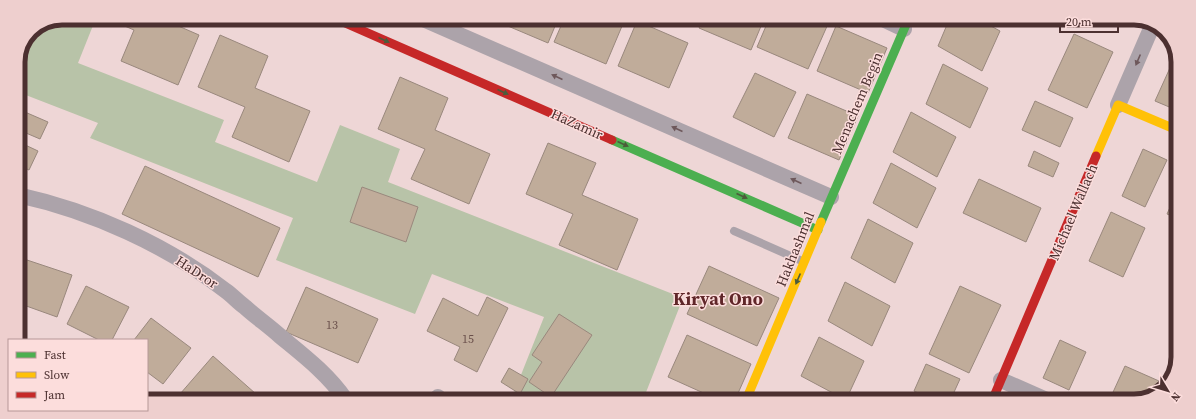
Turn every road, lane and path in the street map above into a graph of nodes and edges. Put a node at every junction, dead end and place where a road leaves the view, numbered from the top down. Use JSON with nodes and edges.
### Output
{"nodes":[{"id":1,"x":363,"y":25,"type":"edge"},
{"id":2,"x":438,"y":25,"type":"edge"},
{"id":3,"x":906,"y":25,"type":"edge"},
{"id":4,"x":1151,"y":29,"type":"edge"},
{"id":5,"x":1118,"y":105,"type":"junction"},
{"id":6,"x":1171,"y":127,"type":"edge"},
{"id":7,"x":25,"y":196,"type":"edge"},
{"id":8,"x":832,"y":197,"type":"junction"},
{"id":9,"x":818,"y":230,"type":"junction"},
{"id":10,"x":734,"y":231,"type":"dead end"},
{"id":11,"x":805,"y":263,"type":"junction"},
{"id":12,"x":1002,"y":380,"type":"junction"},
{"id":13,"x":342,"y":394,"type":"edge"},
{"id":14,"x":749,"y":394,"type":"edge"},
{"id":15,"x":995,"y":394,"type":"edge"},
{"id":16,"x":1033,"y":394,"type":"edge"}],
"edges":[{"from":1,"to":9,"type":"street","name":"HaZamir","one_way":true},
{"from":8,"to":2,"type":"street","one_way":true},
{"from":3,"to":8,"type":"street","name":"Menachem Begin"},
{"from":4,"to":5,"type":"street","name":"Michael Wallach","one_way":true},
{"from":5,"to":6,"type":"street"},
{"from":5,"to":12,"type":"street","name":"Michael Wallach"},
{"from":7,"to":13,"type":"street","name":"HaDror"},
{"from":8,"to":9,"type":"street","name":"Hakhashmal"},
{"from":9,"to":11,"type":"street","name":"Hakhashmal"},
{"from":10,"to":11,"type":"lane"},
{"from":11,"to":14,"type":"street","name":"Hakhashmal","one_way":true},
{"from":12,"to":15,"type":"street","name":"Michael Wallach"},
{"from":12,"to":16,"type":"street"}]}
